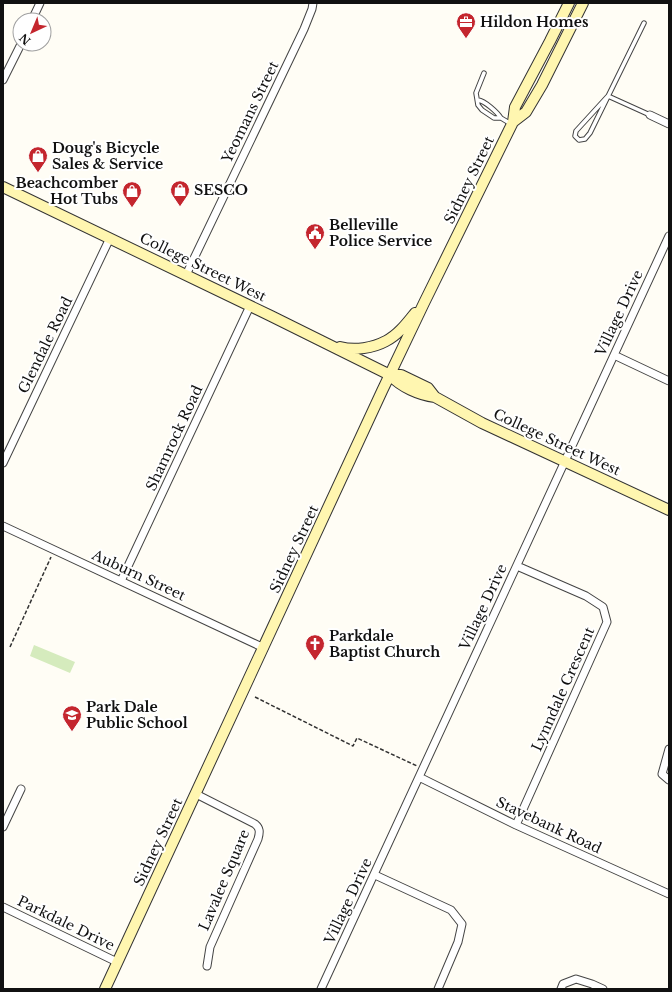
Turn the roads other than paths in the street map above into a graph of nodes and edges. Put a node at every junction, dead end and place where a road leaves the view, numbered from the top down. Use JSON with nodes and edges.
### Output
{"nodes":[{"id":1,"x":313,"y":3,"type":"edge"},
{"id":2,"x":569,"y":3,"type":"edge"},
{"id":3,"x":584,"y":3,"type":"edge"},
{"id":4,"x":644,"y":23,"type":"dead end"},
{"id":5,"x":17,"y":52,"type":"edge"},
{"id":6,"x":484,"y":73,"type":"dead end"},
{"id":7,"x":3,"y":80,"type":"edge"},
{"id":8,"x":608,"y":96,"type":"junction"},
{"id":9,"x":478,"y":100,"type":"junction"},
{"id":10,"x":650,"y":115,"type":"joint"},
{"id":11,"x":501,"y":118,"type":"junction"},
{"id":12,"x":513,"y":123,"type":"junction"},
{"id":13,"x":669,"y":124,"type":"edge"},
{"id":14,"x":3,"y":187,"type":"edge"},
{"id":15,"x":669,"y":236,"type":"edge"},
{"id":16,"x":110,"y":238,"type":"junction"},
{"id":17,"x":186,"y":275,"type":"junction"},
{"id":18,"x":424,"y":303,"type":"junction"},
{"id":19,"x":250,"y":306,"type":"junction"},
{"id":20,"x":329,"y":344,"type":"junction"},
{"id":21,"x":614,"y":355,"type":"junction"},
{"id":22,"x":390,"y":375,"type":"junction"},
{"id":23,"x":669,"y":380,"type":"edge"},
{"id":24,"x":565,"y":462,"type":"junction"},
{"id":25,"x":3,"y":463,"type":"edge"},
{"id":26,"x":669,"y":510,"type":"edge"},
{"id":27,"x":3,"y":526,"type":"edge"},
{"id":28,"x":516,"y":566,"type":"junction"},
{"id":29,"x":121,"y":581,"type":"junction"},
{"id":30,"x":264,"y":648,"type":"junction"},
{"id":31,"x":669,"y":749,"type":"edge"},
{"id":32,"x":419,"y":777,"type":"junction"},
{"id":33,"x":669,"y":780,"type":"edge"},
{"id":34,"x":21,"y":789,"type":"dead end"},
{"id":35,"x":196,"y":794,"type":"junction"},
{"id":36,"x":516,"y":825,"type":"junction"},
{"id":37,"x":3,"y":827,"type":"edge"},
{"id":38,"x":375,"y":875,"type":"junction"},
{"id":39,"x":669,"y":894,"type":"edge"},
{"id":40,"x":3,"y":907,"type":"edge"},
{"id":41,"x":117,"y":962,"type":"junction"},
{"id":42,"x":207,"y":966,"type":"dead end"},
{"id":43,"x":105,"y":989,"type":"edge"},
{"id":44,"x":321,"y":989,"type":"edge"},
{"id":45,"x":438,"y":989,"type":"edge"},
{"id":46,"x":561,"y":989,"type":"edge"},
{"id":47,"x":603,"y":989,"type":"edge"}],
"edges":[{"from":1,"to":17,"type":"street","name":"Yeomans Street"},
{"from":2,"to":12,"type":"main road","name":"Sidney Street"},
{"from":3,"to":12,"type":"main road","name":"Sidney Street"},
{"from":4,"to":8,"type":"lane"},
{"from":5,"to":7,"type":"street"},
{"from":6,"to":9,"type":"lane"},
{"from":8,"to":8,"type":"lane"},
{"from":8,"to":10,"type":"lane"},
{"from":9,"to":11,"type":"lane"},
{"from":9,"to":11,"type":"lane"},
{"from":10,"to":13,"type":"street"},
{"from":11,"to":12,"type":"lane"},
{"from":12,"to":18,"type":"main road","name":"Sidney Street"},
{"from":14,"to":16,"type":"main road","name":"College Street West"},
{"from":15,"to":21,"type":"street","name":"Village Drive"},
{"from":16,"to":17,"type":"main road","name":"College Street West"},
{"from":16,"to":25,"type":"street","name":"Glendale Road"},
{"from":17,"to":19,"type":"main road","name":"College Street West"},
{"from":18,"to":20,"type":"main road"},
{"from":18,"to":22,"type":"main road","name":"Sidney Street"},
{"from":19,"to":20,"type":"main road","name":"College Street West"},
{"from":19,"to":29,"type":"street","name":"Shamrock Road"},
{"from":20,"to":22,"type":"main road","name":"College Street West"},
{"from":21,"to":23,"type":"street"},
{"from":21,"to":24,"type":"street","name":"Village Drive"},
{"from":22,"to":24,"type":"main road","name":"College Street West"},
{"from":22,"to":30,"type":"main road","name":"Sidney Street"},
{"from":24,"to":26,"type":"main road","name":"College Street West"},
{"from":24,"to":28,"type":"street","name":"Village Drive"},
{"from":27,"to":29,"type":"street","name":"Auburn Street"},
{"from":28,"to":32,"type":"street","name":"Village Drive"},
{"from":28,"to":36,"type":"street","name":"Lynndale Crescent"},
{"from":29,"to":30,"type":"street","name":"Auburn Street"},
{"from":30,"to":35,"type":"main road","name":"Sidney Street"},
{"from":31,"to":33,"type":"street"},
{"from":32,"to":36,"type":"street","name":"Stavebank Road"},
{"from":32,"to":38,"type":"street","name":"Village Drive"},
{"from":34,"to":37,"type":"street"},
{"from":35,"to":41,"type":"main road","name":"Sidney Street"},
{"from":35,"to":42,"type":"street","name":"Lavalee Square"},
{"from":36,"to":39,"type":"street","name":"Stavebank Road"},
{"from":38,"to":44,"type":"street","name":"Village Drive"},
{"from":38,"to":45,"type":"street"},
{"from":40,"to":41,"type":"street","name":"Parkdale Drive"},
{"from":41,"to":43,"type":"main road","name":"Sidney Street"},
{"from":46,"to":47,"type":"street"}]}
